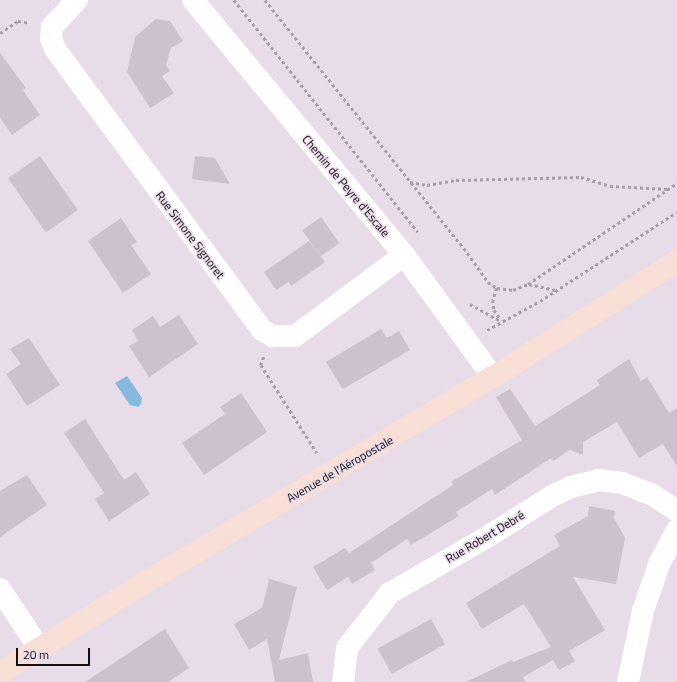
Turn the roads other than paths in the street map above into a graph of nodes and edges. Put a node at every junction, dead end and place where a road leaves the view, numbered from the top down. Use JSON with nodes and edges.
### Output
{"nodes":[{"id":1,"x":77,"y":0,"type":"edge"},
{"id":2,"x":193,"y":0,"type":"edge"},
{"id":3,"x":404,"y":255,"type":"junction"},
{"id":4,"x":677,"y":261,"type":"edge"},
{"id":5,"x":493,"y":377,"type":"junction"},
{"id":6,"x":677,"y":511,"type":"edge"},
{"id":7,"x":677,"y":530,"type":"edge"},
{"id":8,"x":0,"y":589,"type":"edge"},
{"id":9,"x":39,"y":648,"type":"junction"},
{"id":10,"x":0,"y":673,"type":"edge"},
{"id":11,"x":343,"y":682,"type":"edge"},
{"id":12,"x":628,"y":682,"type":"edge"}],
"edges":[{"from":1,"to":3,"type":"street","name":"Rue Simone Signoret"},
{"from":2,"to":3,"type":"street","name":"Chemin de Peyre d'Escale"},
{"from":3,"to":5,"type":"street","name":"Chemin de Peyre d'Escale"},
{"from":4,"to":5,"type":"street","name":"Avenue de l'Aéropostale"},
{"from":5,"to":9,"type":"street","name":"Avenue de l'Aéropostale"},
{"from":6,"to":11,"type":"street","name":"Rue Robert Debré"},
{"from":7,"to":12,"type":"street"},
{"from":8,"to":9,"type":"street"},
{"from":9,"to":10,"type":"street","name":"Avenue de l'Aéropostale"}]}
